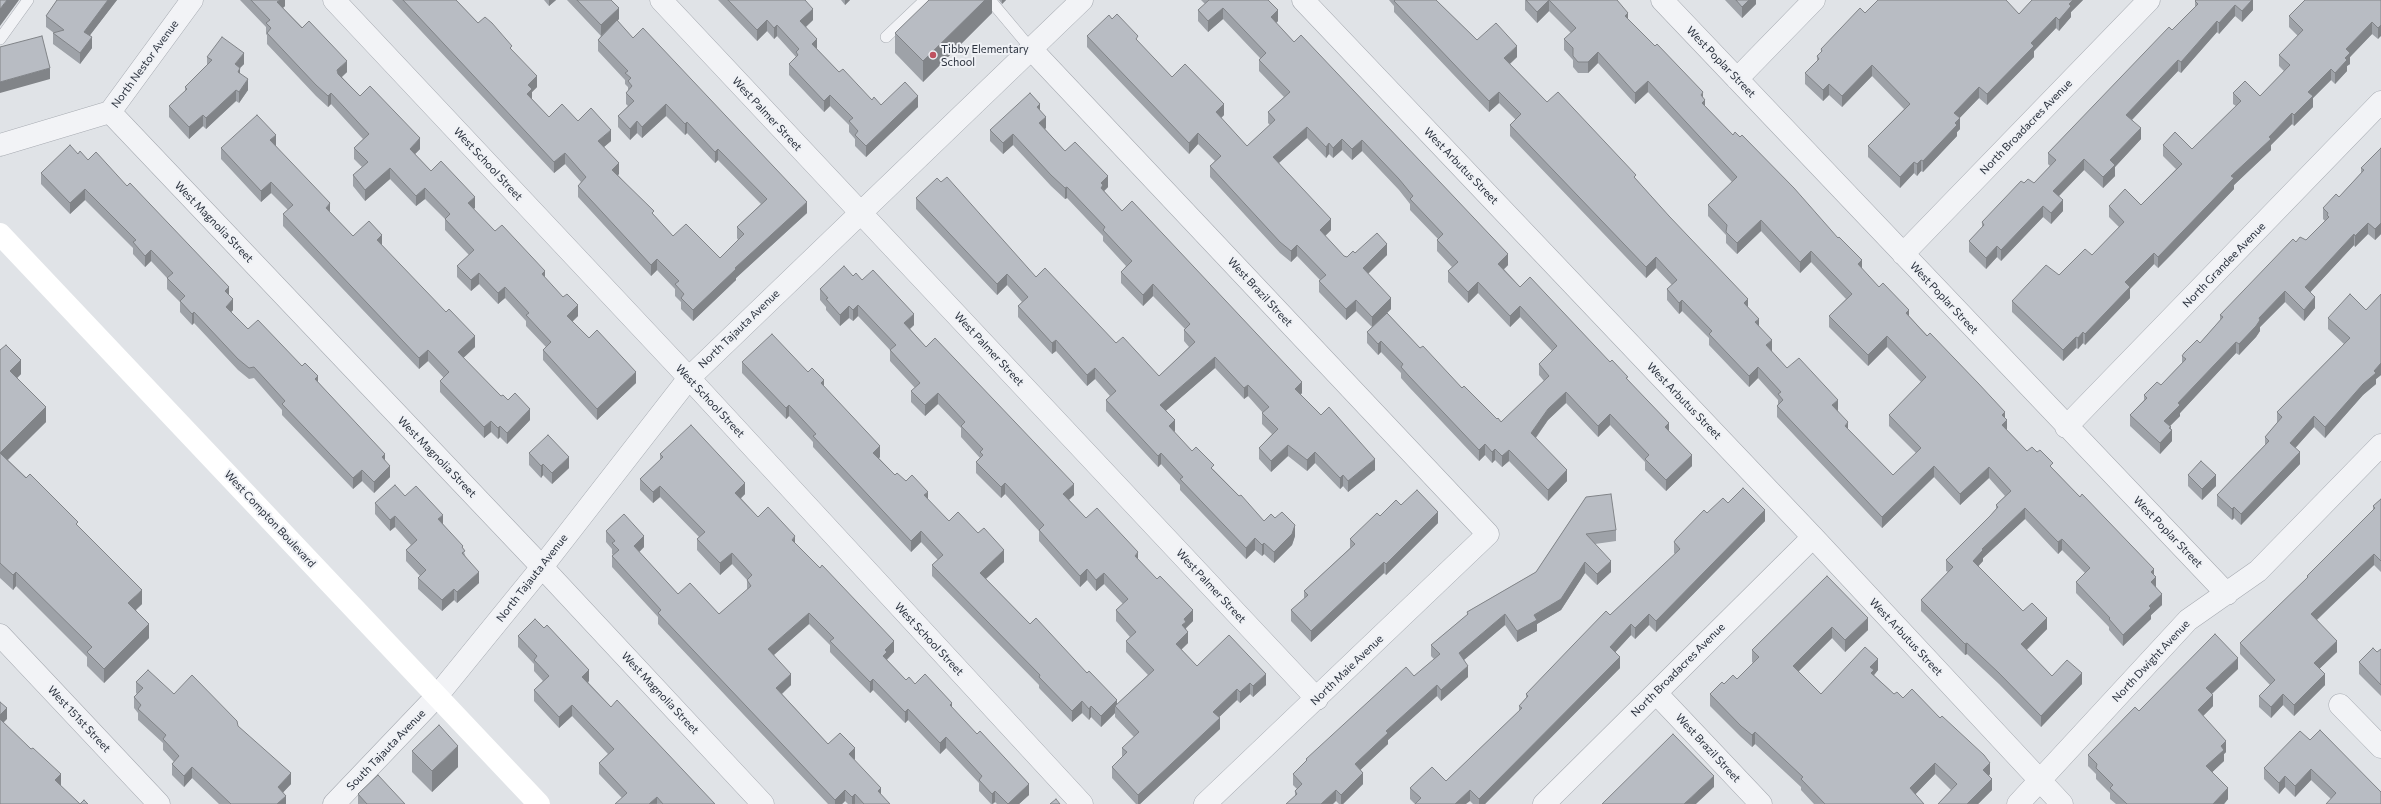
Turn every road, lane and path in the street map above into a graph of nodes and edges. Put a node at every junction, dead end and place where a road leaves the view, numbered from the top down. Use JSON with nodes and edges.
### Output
{"nodes":[{"id":1,"x":28,"y":0,"type":"edge"},
{"id":2,"x":192,"y":0,"type":"edge"},
{"id":3,"x":334,"y":0,"type":"edge"},
{"id":4,"x":661,"y":0,"type":"edge"},
{"id":5,"x":925,"y":0,"type":"edge"},
{"id":6,"x":990,"y":0,"type":"edge"},
{"id":7,"x":1082,"y":0,"type":"edge"},
{"id":8,"x":1303,"y":0,"type":"edge"},
{"id":9,"x":1662,"y":0,"type":"edge"},
{"id":10,"x":1814,"y":0,"type":"edge"},
{"id":11,"x":2149,"y":0,"type":"edge"},
{"id":12,"x":886,"y":37,"type":"dead end"},
{"id":13,"x":0,"y":40,"type":"edge"},
{"id":14,"x":1032,"y":50,"type":"junction"},
{"id":15,"x":1737,"y":79,"type":"junction"},
{"id":16,"x":2381,"y":102,"type":"edge"},
{"id":17,"x":110,"y":112,"type":"junction"},
{"id":18,"x":0,"y":145,"type":"edge"},
{"id":19,"x":862,"y":213,"type":"junction"},
{"id":20,"x":0,"y":234,"type":"edge"},
{"id":21,"x":1903,"y":254,"type":"junction"},
{"id":22,"x":689,"y":378,"type":"junction"},
{"id":23,"x":2066,"y":427,"type":"junction"},
{"id":24,"x":2381,"y":445,"type":"edge"},
{"id":25,"x":1488,"y":534,"type":"joint"},
{"id":26,"x":1813,"y":536,"type":"junction"},
{"id":27,"x":542,"y":567,"type":"junction"},
{"id":28,"x":2227,"y":594,"type":"junction"},
{"id":29,"x":0,"y":635,"type":"edge"},
{"id":30,"x":1656,"y":693,"type":"junction"},
{"id":31,"x":437,"y":696,"type":"junction"},
{"id":32,"x":1317,"y":699,"type":"junction"},
{"id":33,"x":2340,"y":704,"type":"dead end"},
{"id":34,"x":2381,"y":748,"type":"edge"},
{"id":35,"x":2040,"y":781,"type":"junction"},
{"id":36,"x":159,"y":804,"type":"edge"},
{"id":37,"x":334,"y":804,"type":"edge"},
{"id":38,"x":539,"y":804,"type":"edge"},
{"id":39,"x":763,"y":804,"type":"edge"},
{"id":40,"x":1082,"y":804,"type":"edge"},
{"id":41,"x":1205,"y":804,"type":"edge"},
{"id":42,"x":1544,"y":804,"type":"edge"},
{"id":43,"x":1761,"y":804,"type":"edge"},
{"id":44,"x":2018,"y":804,"type":"edge"},
{"id":45,"x":2062,"y":804,"type":"edge"}],
"edges":[{"from":1,"to":13,"type":"lane"},
{"from":2,"to":17,"type":"street","name":"North Nestor Avenue"},
{"from":3,"to":22,"type":"street","name":"West School Street"},
{"from":4,"to":19,"type":"street","name":"West Palmer Street"},
{"from":5,"to":12,"type":"lane"},
{"from":6,"to":14,"type":"lane"},
{"from":7,"to":14,"type":"street","name":"North Tajauta Avenue"},
{"from":8,"to":26,"type":"street","name":"West Arbutus Street"},
{"from":9,"to":15,"type":"street","name":"West Poplar Street"},
{"from":10,"to":15,"type":"street"},
{"from":11,"to":21,"type":"street","name":"North Broadacres Avenue"},
{"from":14,"to":19,"type":"street","name":"North Tajauta Avenue"},
{"from":14,"to":25,"type":"street","name":"West Brazil Street"},
{"from":15,"to":21,"type":"street","name":"West Poplar Street"},
{"from":16,"to":23,"type":"street","name":"North Grandee Avenue"},
{"from":17,"to":18,"type":"street","name":"North Nestor Avenue"},
{"from":17,"to":27,"type":"street","name":"West Magnolia Street"},
{"from":19,"to":22,"type":"street","name":"North Tajauta Avenue"},
{"from":19,"to":32,"type":"street","name":"West Palmer Street"},
{"from":20,"to":31,"type":"main road","name":"West Compton Boulevard"},
{"from":21,"to":23,"type":"street","name":"West Poplar Street"},
{"from":22,"to":27,"type":"street","name":"North Tajauta Avenue"},
{"from":22,"to":40,"type":"street","name":"West School Street"},
{"from":23,"to":28,"type":"street","name":"West Poplar Street"},
{"from":24,"to":28,"type":"street","name":"North Dwight Avenue"},
{"from":25,"to":32,"type":"street","name":"North Maie Avenue"},
{"from":26,"to":30,"type":"street","name":"North Broadacres Avenue"},
{"from":26,"to":35,"type":"street","name":"West Arbutus Street"},
{"from":27,"to":31,"type":"street","name":"North Tajauta Avenue"},
{"from":27,"to":39,"type":"street","name":"West Magnolia Street"},
{"from":28,"to":35,"type":"street","name":"North Dwight Avenue"},
{"from":29,"to":36,"type":"street","name":"West 151st Street"},
{"from":30,"to":42,"type":"street","name":"North Broadacres Avenue"},
{"from":30,"to":43,"type":"street","name":"West Brazil Street"},
{"from":31,"to":37,"type":"street","name":"South Tajauta Avenue"},
{"from":31,"to":38,"type":"main road","name":"West Compton Boulevard"},
{"from":32,"to":41,"type":"street","name":"North Maie Avenue"},
{"from":33,"to":34,"type":"street"},
{"from":35,"to":44,"type":"street","name":"North Dwight Avenue"},
{"from":35,"to":45,"type":"street","name":"West Arbutus Street"}]}
